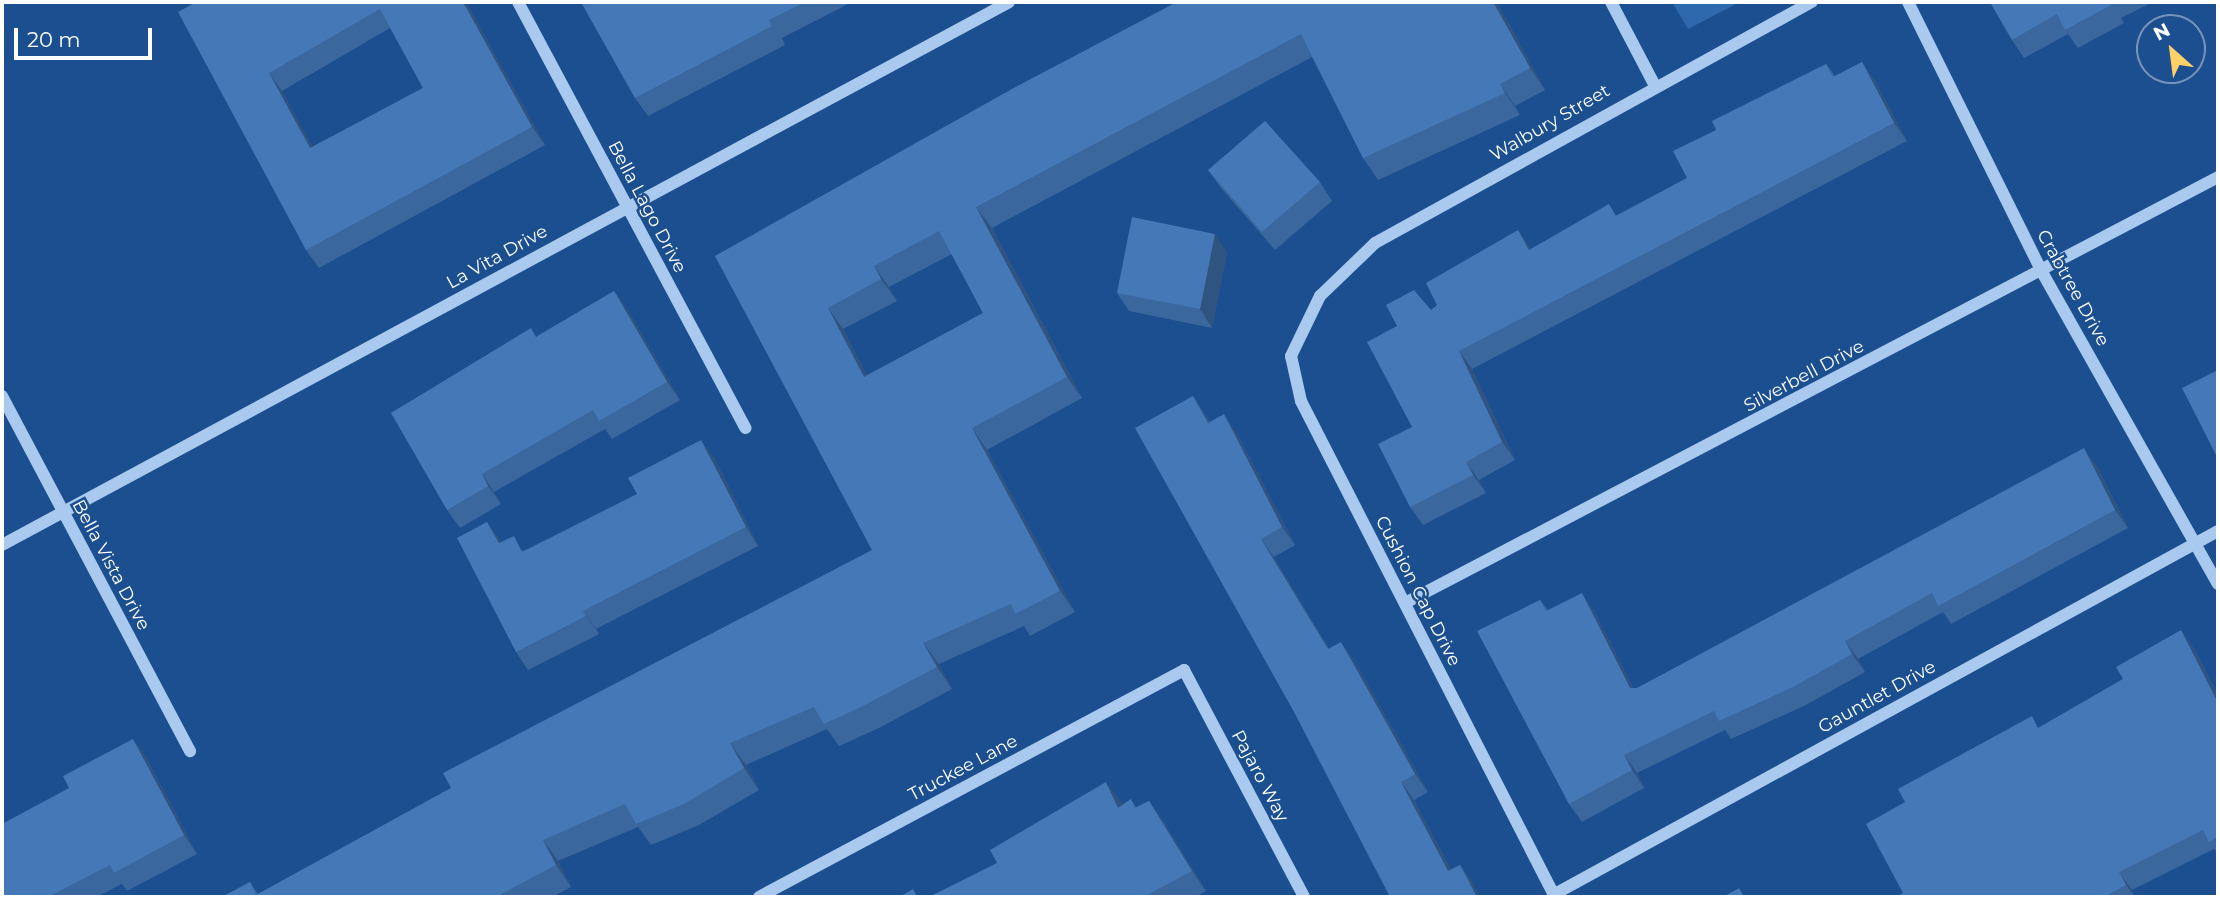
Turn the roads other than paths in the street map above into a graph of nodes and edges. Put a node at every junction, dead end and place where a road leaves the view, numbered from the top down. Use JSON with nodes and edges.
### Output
{"nodes":[{"id":1,"x":518,"y":2,"type":"edge"},
{"id":2,"x":1009,"y":2,"type":"edge"},
{"id":3,"x":1611,"y":2,"type":"edge"},
{"id":4,"x":1812,"y":2,"type":"edge"},
{"id":5,"x":1908,"y":2,"type":"edge"},
{"id":6,"x":1654,"y":84,"type":"junction"},
{"id":7,"x":2218,"y":177,"type":"edge"},
{"id":8,"x":627,"y":206,"type":"junction"},
{"id":9,"x":2042,"y":272,"type":"junction"},
{"id":10,"x":1320,"y":296,"type":"joint"},
{"id":11,"x":2,"y":396,"type":"edge"},
{"id":12,"x":745,"y":428,"type":"dead end"},
{"id":13,"x":65,"y":515,"type":"junction"},
{"id":14,"x":2218,"y":531,"type":"edge"},
{"id":15,"x":2197,"y":542,"type":"junction"},
{"id":16,"x":2,"y":545,"type":"edge"},
{"id":17,"x":2218,"y":584,"type":"edge"},
{"id":18,"x":1405,"y":603,"type":"junction"},
{"id":19,"x":1184,"y":670,"type":"joint"},
{"id":20,"x":190,"y":751,"type":"dead end"},
{"id":21,"x":1554,"y":896,"type":"edge"},
{"id":22,"x":759,"y":897,"type":"edge"},
{"id":23,"x":1304,"y":897,"type":"edge"}],
"edges":[{"from":1,"to":8,"type":"street","name":"Bella Lago Drive"},
{"from":2,"to":8,"type":"street","name":"La Vita Drive"},
{"from":3,"to":6,"type":"street"},
{"from":4,"to":6,"type":"street","name":"Walbury Street"},
{"from":5,"to":9,"type":"street","name":"Crabtree Drive"},
{"from":6,"to":10,"type":"street","name":"Walbury Street"},
{"from":7,"to":9,"type":"street","name":"Silverbell Drive"},
{"from":8,"to":12,"type":"street","name":"Bella Lago Drive"},
{"from":8,"to":13,"type":"street","name":"La Vita Drive"},
{"from":9,"to":15,"type":"street","name":"Crabtree Drive"},
{"from":9,"to":18,"type":"street","name":"Silverbell Drive"},
{"from":10,"to":18,"type":"street","name":"Cushion Cap Drive"},
{"from":11,"to":13,"type":"street","name":"Bella Vista Drive"},
{"from":13,"to":16,"type":"street","name":"La Vita Drive"},
{"from":13,"to":20,"type":"street","name":"Bella Vista Drive"},
{"from":14,"to":15,"type":"street","name":"Gauntlet Drive"},
{"from":15,"to":17,"type":"street","name":"Crabtree Drive"},
{"from":15,"to":21,"type":"street","name":"Gauntlet Drive"},
{"from":18,"to":21,"type":"street","name":"Cushion Cap Drive"},
{"from":19,"to":22,"type":"street","name":"Truckee Lane"},
{"from":19,"to":23,"type":"street","name":"Pajaro Way"}]}
